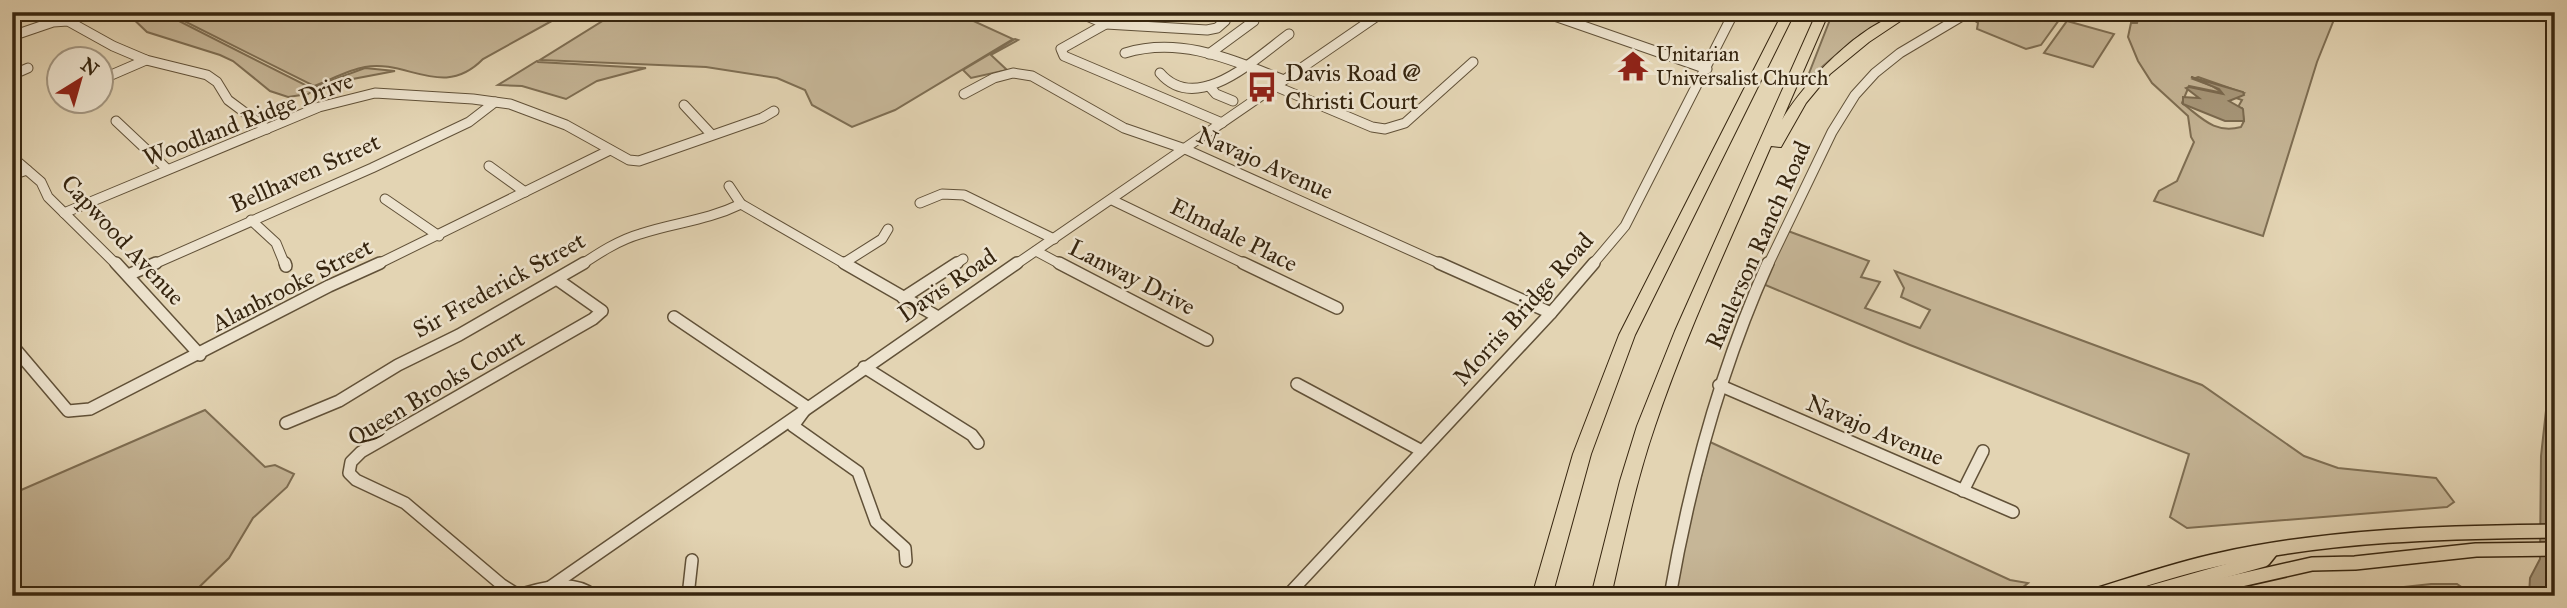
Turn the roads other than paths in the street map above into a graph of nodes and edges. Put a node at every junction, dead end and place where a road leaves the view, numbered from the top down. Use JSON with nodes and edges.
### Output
{"nodes":[{"id":1,"x":1077,"y":12,"type":"edge"},
{"id":2,"x":1126,"y":12,"type":"edge"},
{"id":3,"x":1213,"y":12,"type":"edge"},
{"id":4,"x":1383,"y":12,"type":"edge"},
{"id":5,"x":1543,"y":12,"type":"edge"},
{"id":6,"x":1734,"y":12,"type":"edge"},
{"id":7,"x":1777,"y":12,"type":"edge"},
{"id":8,"x":1789,"y":12,"type":"edge"},
{"id":9,"x":1823,"y":12,"type":"edge"},
{"id":10,"x":1908,"y":12,"type":"edge"},
{"id":11,"x":1969,"y":12,"type":"edge"},
{"id":12,"x":1254,"y":21,"type":"dead end"},
{"id":13,"x":1106,"y":24,"type":"junction"},
{"id":14,"x":1289,"y":34,"type":"dead end"},
{"id":15,"x":12,"y":36,"type":"edge"},
{"id":16,"x":1125,"y":53,"type":"dead end"},
{"id":17,"x":1209,"y":54,"type":"junction"},
{"id":18,"x":146,"y":61,"type":"junction"},
{"id":19,"x":1473,"y":62,"type":"dead end"},
{"id":20,"x":1242,"y":66,"type":"junction"},
{"id":21,"x":28,"y":68,"type":"dead end"},
{"id":22,"x":1707,"y":69,"type":"junction"},
{"id":23,"x":116,"y":73,"type":"edge"},
{"id":24,"x":1160,"y":73,"type":"dead end"},
{"id":25,"x":12,"y":75,"type":"edge"},
{"id":26,"x":1279,"y":83,"type":"junction"},
{"id":27,"x":1752,"y":85,"type":"junction"},
{"id":28,"x":1209,"y":86,"type":"junction"},
{"id":29,"x":964,"y":94,"type":"dead end"},
{"id":30,"x":1233,"y":101,"type":"dead end"},
{"id":31,"x":495,"y":102,"type":"junction"},
{"id":32,"x":684,"y":105,"type":"dead end"},
{"id":33,"x":774,"y":111,"type":"dead end"},
{"id":34,"x":116,"y":121,"type":"dead end"},
{"id":35,"x":1222,"y":123,"type":"junction"},
{"id":36,"x":267,"y":128,"type":"junction"},
{"id":37,"x":711,"y":134,"type":"junction"},
{"id":38,"x":1185,"y":149,"type":"junction"},
{"id":39,"x":610,"y":150,"type":"junction"},
{"id":40,"x":12,"y":157,"type":"edge"},
{"id":41,"x":489,"y":166,"type":"dead end"},
{"id":42,"x":167,"y":169,"type":"junction"},
{"id":43,"x":27,"y":170,"type":"junction"},
{"id":44,"x":12,"y":175,"type":"edge"},
{"id":45,"x":730,"y":186,"type":"dead end"},
{"id":46,"x":524,"y":191,"type":"junction"},
{"id":47,"x":385,"y":199,"type":"dead end"},
{"id":48,"x":1112,"y":200,"type":"junction"},
{"id":49,"x":920,"y":203,"type":"dead end"},
{"id":50,"x":741,"y":204,"type":"junction"},
{"id":51,"x":1739,"y":206,"type":"junction"},
{"id":52,"x":64,"y":213,"type":"junction"},
{"id":53,"x":251,"y":220,"type":"junction"},
{"id":54,"x":888,"y":229,"type":"dead end"},
{"id":55,"x":439,"y":236,"type":"junction"},
{"id":56,"x":1054,"y":239,"type":"junction"},
{"id":57,"x":1037,"y":251,"type":"junction"},
{"id":58,"x":963,"y":259,"type":"dead end"},
{"id":59,"x":844,"y":263,"type":"junction"},
{"id":60,"x":286,"y":266,"type":"dead end"},
{"id":61,"x":128,"y":275,"type":"junction"},
{"id":62,"x":558,"y":280,"type":"junction"},
{"id":63,"x":903,"y":298,"type":"junction"},
{"id":64,"x":1336,"y":308,"type":"dead end"},
{"id":65,"x":1551,"y":313,"type":"junction"},
{"id":66,"x":674,"y":317,"type":"dead end"},
{"id":67,"x":938,"y":317,"type":"junction"},
{"id":68,"x":1208,"y":340,"type":"dead end"},
{"id":69,"x":12,"y":345,"type":"edge"},
{"id":70,"x":200,"y":355,"type":"junction"},
{"id":71,"x":864,"y":367,"type":"junction"},
{"id":72,"x":1297,"y":384,"type":"dead end"},
{"id":73,"x":1719,"y":386,"type":"junction"},
{"id":74,"x":807,"y":407,"type":"junction"},
{"id":75,"x":286,"y":423,"type":"dead end"},
{"id":76,"x":978,"y":443,"type":"dead end"},
{"id":77,"x":1422,"y":451,"type":"junction"},
{"id":78,"x":1983,"y":451,"type":"dead end"},
{"id":79,"x":1963,"y":491,"type":"junction"},
{"id":80,"x":2013,"y":512,"type":"dead end"},
{"id":81,"x":2555,"y":531,"type":"edge"},
{"id":82,"x":2555,"y":549,"type":"edge"},
{"id":83,"x":2272,"y":550,"type":"junction"},
{"id":84,"x":692,"y":560,"type":"dead end"},
{"id":85,"x":906,"y":561,"type":"dead end"},
{"id":86,"x":542,"y":592,"type":"edge"},
{"id":87,"x":595,"y":596,"type":"edge"},
{"id":88,"x":688,"y":596,"type":"edge"},
{"id":89,"x":1287,"y":596,"type":"edge"},
{"id":90,"x":1542,"y":596,"type":"edge"},
{"id":91,"x":1601,"y":596,"type":"edge"},
{"id":92,"x":1670,"y":596,"type":"edge"},
{"id":93,"x":2093,"y":596,"type":"edge"},
{"id":94,"x":2137,"y":596,"type":"edge"},
{"id":95,"x":2171,"y":596,"type":"edge"}],
"edges":[{"from":1,"to":13,"type":"street"},
{"from":2,"to":13,"type":"street"},
{"from":3,"to":13,"type":"street"},
{"from":4,"to":26,"type":"street","name":"Davis Road"},
{"from":5,"to":22,"type":"street"},
{"from":6,"to":22,"type":"street","name":"Morris Bridge Road"},
{"from":7,"to":27,"type":"highway"},
{"from":8,"to":27,"type":"highway"},
{"from":9,"to":51,"type":"highway"},
{"from":10,"to":51,"type":"highway"},
{"from":11,"to":73,"type":"street","name":"Raulerson Ranch Road"},
{"from":12,"to":17,"type":"street"},
{"from":13,"to":35,"type":"street"},
{"from":14,"to":20,"type":"street"},
{"from":15,"to":18,"type":"street"},
{"from":16,"to":17,"type":"street"},
{"from":17,"to":20,"type":"street"},
{"from":18,"to":23,"type":"street"},
{"from":18,"to":36,"type":"street"},
{"from":19,"to":26,"type":"street"},
{"from":20,"to":26,"type":"street"},
{"from":20,"to":28,"type":"street"},
{"from":21,"to":25,"type":"street"},
{"from":22,"to":65,"type":"street","name":"Morris Bridge Road"},
{"from":24,"to":28,"type":"street"},
{"from":26,"to":35,"type":"street","name":"Davis Road"},
{"from":27,"to":90,"type":"highway"},
{"from":28,"to":30,"type":"street"},
{"from":29,"to":38,"type":"street","name":"Navajo Avenue"},
{"from":31,"to":36,"type":"street","name":"Woodland Ridge Drive"},
{"from":31,"to":39,"type":"street","name":"Woodland Ridge Drive"},
{"from":31,"to":53,"type":"street","name":"Bellhaven Street"},
{"from":32,"to":37,"type":"street"},
{"from":33,"to":37,"type":"street","name":"Woodland Ridge Drive"},
{"from":34,"to":42,"type":"street"},
{"from":35,"to":38,"type":"street","name":"Davis Road"},
{"from":36,"to":42,"type":"street","name":"Woodland Ridge Drive"},
{"from":37,"to":39,"type":"street","name":"Woodland Ridge Drive"},
{"from":38,"to":48,"type":"street","name":"Davis Road"},
{"from":38,"to":65,"type":"street","name":"Navajo Avenue"},
{"from":39,"to":46,"type":"street","name":"Alanbrooke Street"},
{"from":40,"to":43,"type":"street","name":"Capwood Avenue"},
{"from":41,"to":46,"type":"street"},
{"from":42,"to":52,"type":"street","name":"Woodland Ridge Drive"},
{"from":43,"to":44,"type":"street"},
{"from":43,"to":52,"type":"street","name":"Capwood Avenue"},
{"from":45,"to":50,"type":"street"},
{"from":46,"to":55,"type":"street","name":"Alanbrooke Street"},
{"from":47,"to":55,"type":"street"},
{"from":48,"to":56,"type":"street","name":"Davis Road"},
{"from":48,"to":64,"type":"street","name":"Elmdale Place"},
{"from":49,"to":56,"type":"street"},
{"from":50,"to":59,"type":"street"},
{"from":50,"to":62,"type":"street","name":"Sir Frederick Street"},
{"from":51,"to":91,"type":"highway"},
{"from":52,"to":61,"type":"street","name":"Capwood Avenue"},
{"from":53,"to":60,"type":"street"},
{"from":53,"to":61,"type":"street","name":"Bellhaven Street"},
{"from":54,"to":59,"type":"street"},
{"from":55,"to":70,"type":"street","name":"Alanbrooke Street"},
{"from":56,"to":57,"type":"street","name":"Davis Road"},
{"from":57,"to":67,"type":"street","name":"Davis Road"},
{"from":57,"to":68,"type":"street","name":"Lanway Drive"},
{"from":58,"to":63,"type":"street"},
{"from":59,"to":63,"type":"street"},
{"from":61,"to":70,"type":"street","name":"Capwood Avenue"},
{"from":62,"to":75,"type":"street","name":"Sir Frederick Street"},
{"from":62,"to":86,"type":"street","name":"Queen Brooks Court"},
{"from":63,"to":67,"type":"street"},
{"from":65,"to":77,"type":"street","name":"Morris Bridge Road"},
{"from":66,"to":74,"type":"street"},
{"from":67,"to":71,"type":"street","name":"Davis Road"},
{"from":69,"to":70,"type":"street","name":"Alanbrooke Street"},
{"from":71,"to":74,"type":"street","name":"Davis Road"},
{"from":71,"to":76,"type":"street"},
{"from":72,"to":77,"type":"street"},
{"from":73,"to":79,"type":"street","name":"Navajo Avenue"},
{"from":73,"to":92,"type":"street","name":"Raulerson Ranch Road"},
{"from":74,"to":85,"type":"street"},
{"from":74,"to":86,"type":"street","name":"Davis Road"},
{"from":77,"to":89,"type":"street","name":"Morris Bridge Road"},
{"from":78,"to":79,"type":"street"},
{"from":79,"to":80,"type":"street","name":"Navajo Avenue"},
{"from":81,"to":83,"type":"main road"},
{"from":82,"to":95,"type":"main road"},
{"from":83,"to":93,"type":"main road"},
{"from":83,"to":94,"type":"main road"},
{"from":84,"to":88,"type":"street"},
{"from":86,"to":87,"type":"street"}]}
